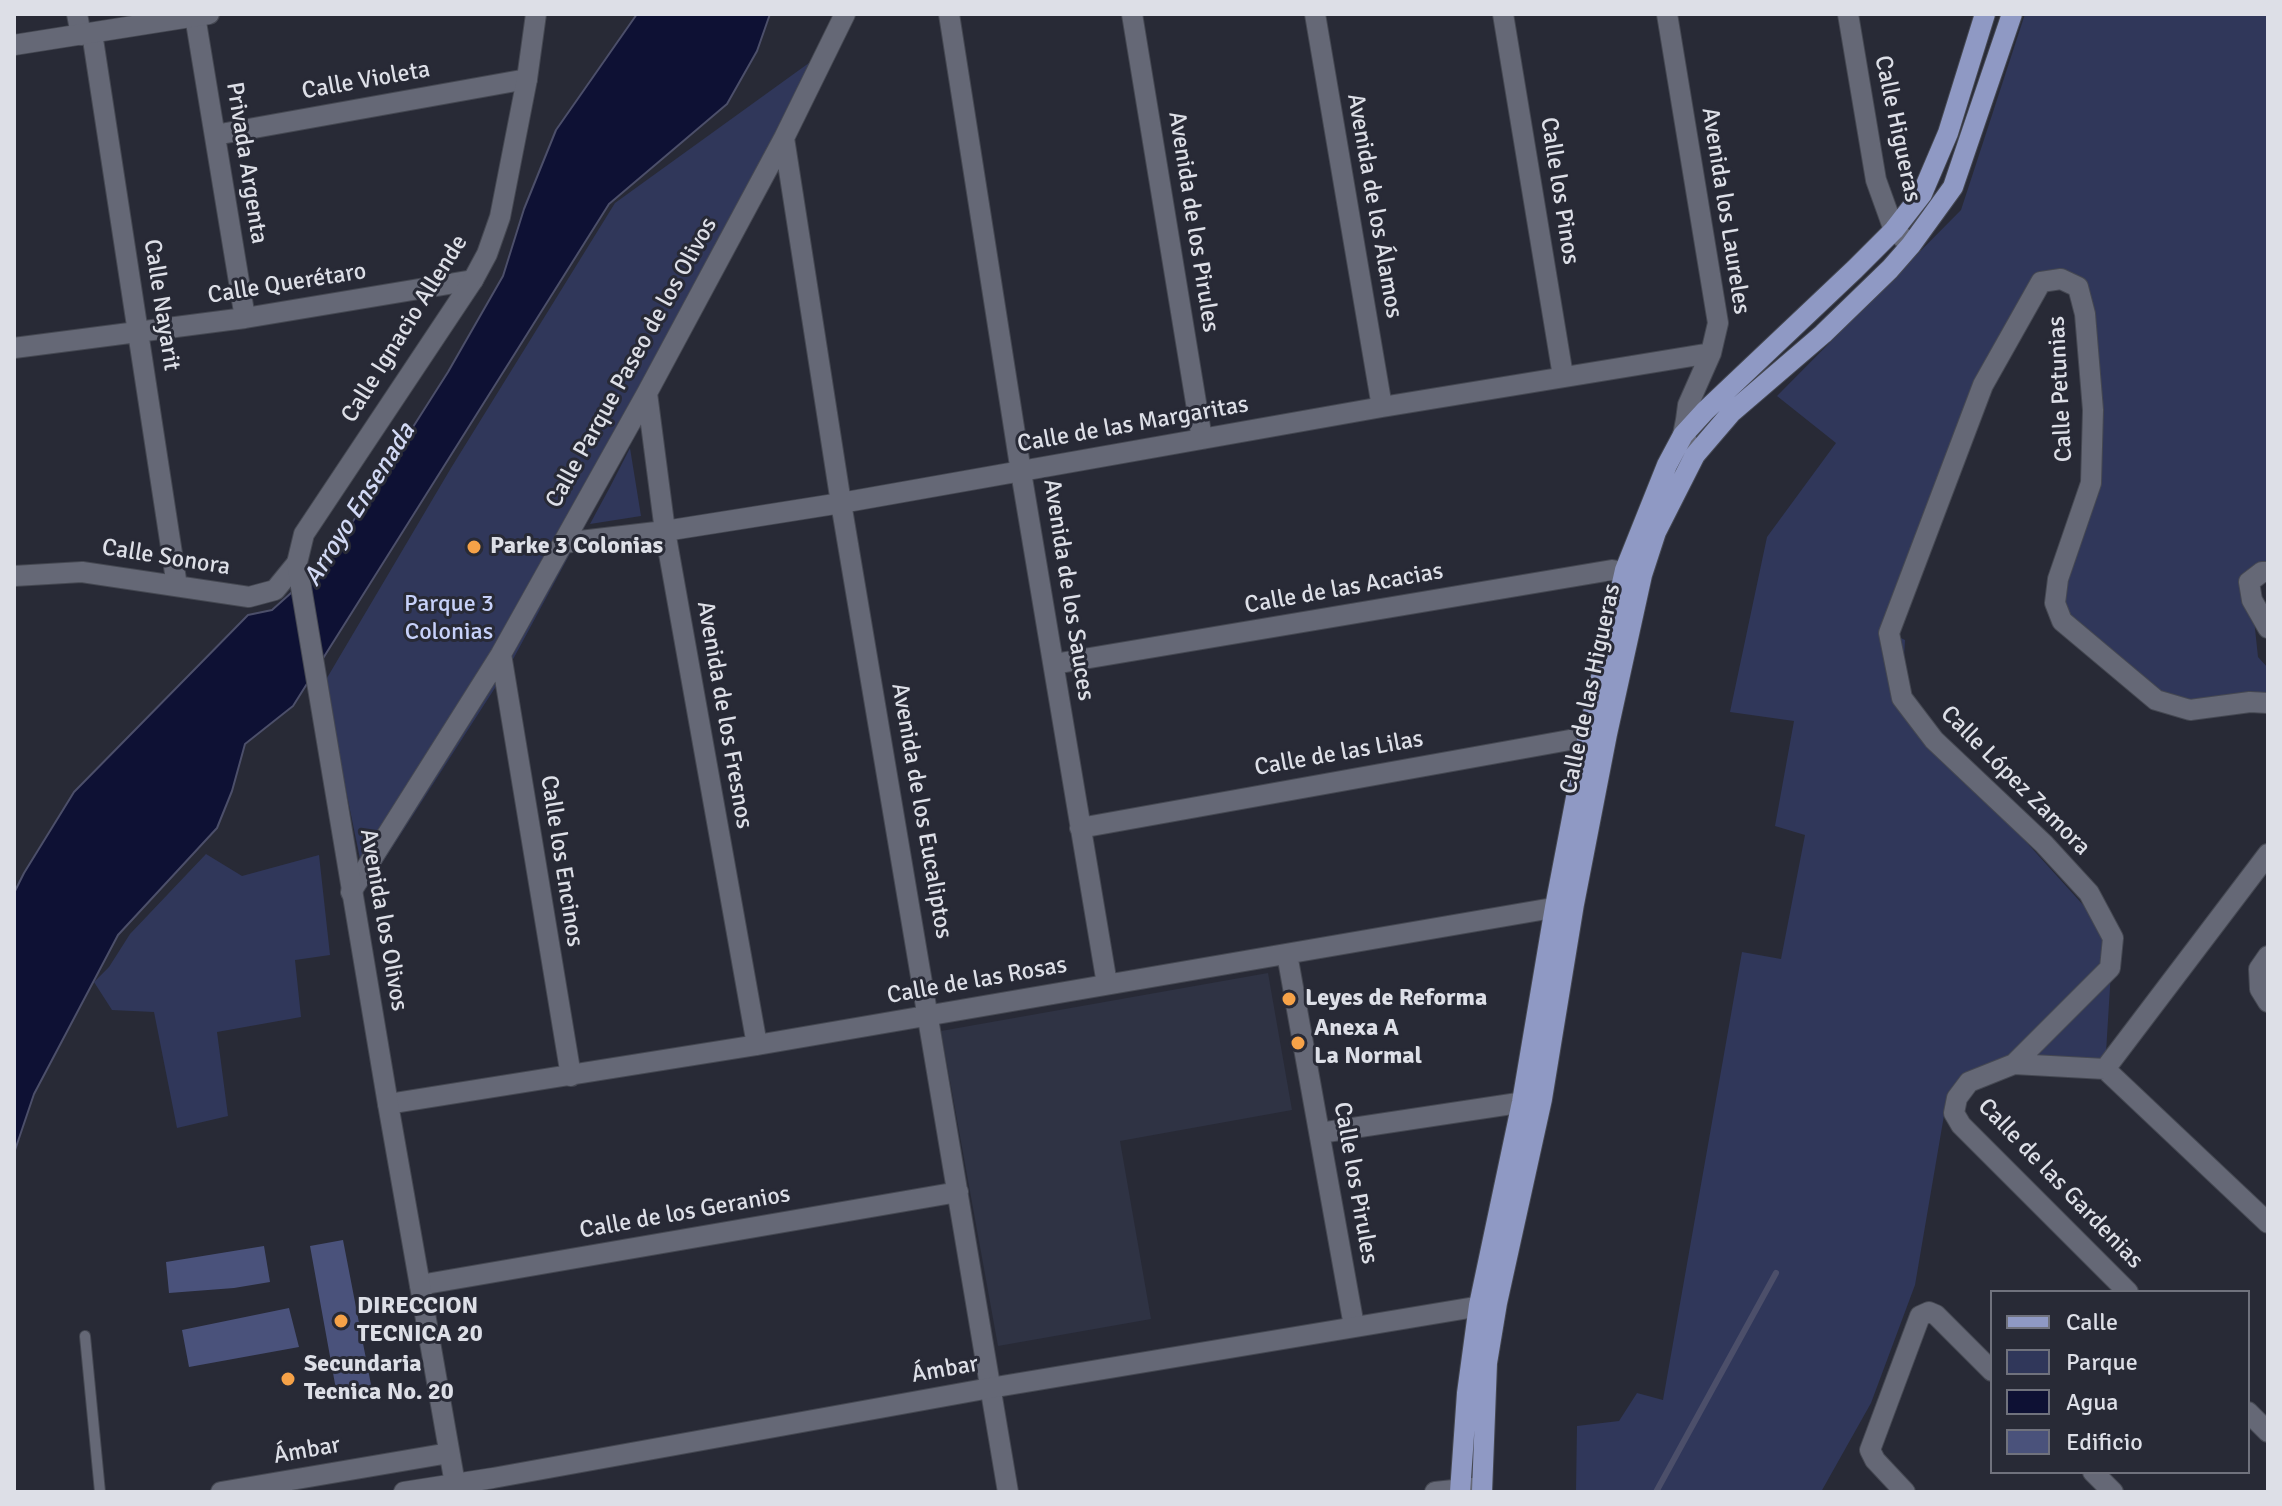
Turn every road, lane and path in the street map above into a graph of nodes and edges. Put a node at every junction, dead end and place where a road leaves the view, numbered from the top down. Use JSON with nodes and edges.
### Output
{"nodes":[{"id":1,"x":536,"y":14,"type":"edge"},
{"id":2,"x":845,"y":14,"type":"edge"},
{"id":3,"x":949,"y":14,"type":"edge"},
{"id":4,"x":1132,"y":14,"type":"edge"},
{"id":5,"x":1315,"y":14,"type":"edge"},
{"id":6,"x":1503,"y":14,"type":"edge"},
{"id":7,"x":1667,"y":14,"type":"edge"},
{"id":8,"x":1848,"y":14,"type":"edge"},
{"id":9,"x":1985,"y":14,"type":"edge"},
{"id":10,"x":2012,"y":14,"type":"edge"},
{"id":11,"x":202,"y":15,"type":"edge"},
{"id":12,"x":83,"y":27,"type":"edge"},
{"id":13,"x":14,"y":45,"type":"edge"},
{"id":14,"x":527,"y":79,"type":"junction"},
{"id":15,"x":215,"y":135,"type":"junction"},
{"id":16,"x":784,"y":138,"type":"junction"},
{"id":17,"x":1894,"y":230,"type":"junction"},
{"id":18,"x":1911,"y":245,"type":"junction"},
{"id":19,"x":473,"y":280,"type":"junction"},
{"id":20,"x":2041,"y":282,"type":"joint"},
{"id":21,"x":245,"y":318,"type":"junction"},
{"id":22,"x":139,"y":332,"type":"junction"},
{"id":23,"x":14,"y":348,"type":"edge"},
{"id":24,"x":1711,"y":353,"type":"junction"},
{"id":25,"x":1563,"y":376,"type":"junction"},
{"id":26,"x":647,"y":393,"type":"junction"},
{"id":27,"x":1382,"y":407,"type":"junction"},
{"id":28,"x":1683,"y":435,"type":"junction"},
{"id":29,"x":1202,"y":439,"type":"junction"},
{"id":30,"x":1695,"y":455,"type":"junction"},
{"id":31,"x":1021,"y":472,"type":"junction"},
{"id":32,"x":841,"y":503,"type":"junction"},
{"id":33,"x":665,"y":531,"type":"junction"},
{"id":34,"x":563,"y":543,"type":"junction"},
{"id":35,"x":297,"y":563,"type":"junction"},
{"id":36,"x":2268,"y":572,"type":"edge"},
{"id":37,"x":1634,"y":573,"type":"junction"},
{"id":38,"x":14,"y":576,"type":"edge"},
{"id":39,"x":177,"y":586,"type":"junction"},
{"id":40,"x":2268,"y":628,"type":"edge"},
{"id":41,"x":501,"y":654,"type":"junction"},
{"id":42,"x":1054,"y":664,"type":"junction"},
{"id":43,"x":2268,"y":703,"type":"edge"},
{"id":44,"x":1598,"y":735,"type":"junction"},
{"id":45,"x":1080,"y":828,"type":"junction"},
{"id":46,"x":2268,"y":854,"type":"edge"},
{"id":47,"x":351,"y":892,"type":"junction"},
{"id":48,"x":1565,"y":906,"type":"junction"},
{"id":49,"x":1287,"y":954,"type":"junction"},
{"id":50,"x":2268,"y":956,"type":"edge"},
{"id":51,"x":1107,"y":984,"type":"junction"},
{"id":52,"x":2268,"y":1002,"type":"edge"},
{"id":53,"x":930,"y":1015,"type":"junction"},
{"id":54,"x":757,"y":1045,"type":"junction"},
{"id":55,"x":2014,"y":1064,"type":"junction"},
{"id":56,"x":2105,"y":1069,"type":"junction"},
{"id":57,"x":571,"y":1076,"type":"junction"},
{"id":58,"x":1532,"y":1101,"type":"junction"},
{"id":59,"x":388,"y":1104,"type":"junction"},
{"id":60,"x":1320,"y":1133,"type":"junction"},
{"id":61,"x":958,"y":1192,"type":"junction"},
{"id":62,"x":2268,"y":1223,"type":"edge"},
{"id":63,"x":420,"y":1285,"type":"junction"},
{"id":64,"x":2126,"y":1290,"type":"edge"},
{"id":65,"x":1488,"y":1304,"type":"junction"},
{"id":66,"x":1354,"y":1326,"type":"junction"},
{"id":67,"x":85,"y":1336,"type":"dead end"},
{"id":68,"x":1990,"y":1369,"type":"edge"},
{"id":69,"x":990,"y":1388,"type":"junction"},
{"id":70,"x":2250,"y":1414,"type":"edge"},
{"id":71,"x":2268,"y":1432,"type":"edge"},
{"id":72,"x":449,"y":1453,"type":"junction"},
{"id":73,"x":2095,"y":1474,"type":"edge"},
{"id":74,"x":456,"y":1488,"type":"edge"},
{"id":75,"x":1482,"y":1489,"type":"edge"},
{"id":76,"x":1460,"y":1490,"type":"edge"},
{"id":77,"x":100,"y":1492,"type":"edge"},
{"id":78,"x":221,"y":1492,"type":"edge"},
{"id":79,"x":404,"y":1492,"type":"edge"},
{"id":80,"x":1008,"y":1492,"type":"edge"},
{"id":81,"x":1435,"y":1492,"type":"edge"},
{"id":82,"x":1905,"y":1492,"type":"edge"},
{"id":83,"x":2113,"y":1492,"type":"edge"}],
"edges":[{"from":1,"to":14,"type":"street","name":"Calle Ignacio Allende"},
{"from":2,"to":16,"type":"street","name":"Calle Parque Paseo de los Olivos"},
{"from":3,"to":31,"type":"street","name":"Avenida de los Sauces"},
{"from":4,"to":29,"type":"street","name":"Avenida de los Pirules"},
{"from":5,"to":27,"type":"street","name":"Avenida de los Álamos"},
{"from":6,"to":25,"type":"street","name":"Calle los Pinos"},
{"from":7,"to":24,"type":"street","name":"Avenida los Laureles"},
{"from":8,"to":17,"type":"street","name":"Calle Higueras"},
{"from":9,"to":17,"type":"main road","name":"Calle de las Higueras"},
{"from":10,"to":18,"type":"main road","name":"Calle de las Higueras"},
{"from":11,"to":12,"type":"street"},
{"from":11,"to":15,"type":"street","name":"Privada Argenta"},
{"from":12,"to":13,"type":"street"},
{"from":12,"to":22,"type":"street","name":"Calle Nayarit"},
{"from":14,"to":15,"type":"street","name":"Calle Violeta"},
{"from":14,"to":19,"type":"street","name":"Calle Ignacio Allende"},
{"from":15,"to":21,"type":"street","name":"Privada Argenta"},
{"from":16,"to":26,"type":"street","name":"Calle Parque Paseo de los Olivos"},
{"from":16,"to":32,"type":"street","name":"Avenida de los Eucaliptos"},
{"from":17,"to":18,"type":"street","name":"Calle Higueras"},
{"from":17,"to":28,"type":"main road","name":"Calle de las Higueras"},
{"from":18,"to":30,"type":"main road","name":"Calle de las Higueras"},
{"from":19,"to":21,"type":"street","name":"Calle Querétaro"},
{"from":19,"to":35,"type":"street","name":"Calle Ignacio Allende"},
{"from":20,"to":43,"type":"street","name":"Calle Petunias"},
{"from":20,"to":55,"type":"street","name":"Calle López Zamora"},
{"from":21,"to":22,"type":"street","name":"Calle Querétaro"},
{"from":22,"to":23,"type":"street","name":"Calle Querétaro"},
{"from":22,"to":39,"type":"street","name":"Calle Nayarit"},
{"from":24,"to":25,"type":"street","name":"Calle de las Margaritas"},
{"from":24,"to":28,"type":"street","name":"Avenida los Laureles"},
{"from":25,"to":27,"type":"street","name":"Calle de las Margaritas"},
{"from":26,"to":33,"type":"street","name":"Avenida de los Fresnos"},
{"from":26,"to":34,"type":"street","name":"Calle Parque Paseo de los Olivos"},
{"from":27,"to":29,"type":"street","name":"Calle de las Margaritas"},
{"from":28,"to":30,"type":"street"},
{"from":28,"to":37,"type":"main road","name":"Calle de las Higueras"},
{"from":29,"to":31,"type":"street","name":"Calle de las Margaritas"},
{"from":30,"to":37,"type":"main road","name":"Calle de las Higueras"},
{"from":31,"to":32,"type":"street","name":"Calle de las Margaritas"},
{"from":31,"to":42,"type":"street","name":"Avenida de los Sauces"},
{"from":32,"to":33,"type":"street","name":"Calle de las Margaritas"},
{"from":32,"to":53,"type":"street","name":"Avenida de los Eucaliptos"},
{"from":33,"to":34,"type":"street","name":"Calle de las Margaritas"},
{"from":33,"to":54,"type":"street","name":"Avenida de los Fresnos"},
{"from":34,"to":41,"type":"street","name":"Calle Parque Paseo de los Olivos"},
{"from":35,"to":39,"type":"street","name":"Calle Sonora"},
{"from":35,"to":47,"type":"street","name":"Avenida los Olivos"},
{"from":36,"to":40,"type":"street"},
{"from":37,"to":42,"type":"street","name":"Calle de las Acacias"},
{"from":37,"to":44,"type":"main road","name":"Calle de las Higueras"},
{"from":38,"to":39,"type":"street","name":"Calle Sonora"},
{"from":41,"to":47,"type":"street","name":"Calle Parque Paseo de los Olivos"},
{"from":41,"to":57,"type":"street","name":"Calle los Encinos"},
{"from":42,"to":45,"type":"street","name":"Avenida de los Sauces"},
{"from":44,"to":45,"type":"street","name":"Calle de las Lilas"},
{"from":44,"to":48,"type":"main road","name":"Calle de las Higueras"},
{"from":45,"to":51,"type":"street","name":"Avenida de los Sauces"},
{"from":46,"to":56,"type":"street"},
{"from":47,"to":59,"type":"street","name":"Avenida los Olivos"},
{"from":48,"to":49,"type":"street","name":"Calle de las Rosas"},
{"from":48,"to":58,"type":"main road","name":"Calle de las Higueras"},
{"from":49,"to":51,"type":"street","name":"Calle de las Rosas"},
{"from":49,"to":60,"type":"street","name":"Calle los Pirules"},
{"from":50,"to":52,"type":"street"},
{"from":51,"to":53,"type":"street","name":"Calle de las Rosas"},
{"from":53,"to":54,"type":"street","name":"Calle de las Rosas"},
{"from":53,"to":61,"type":"street","name":"Avenida de los Eucaliptos"},
{"from":54,"to":57,"type":"street","name":"Calle de las Rosas"},
{"from":55,"to":56,"type":"street"},
{"from":55,"to":64,"type":"street","name":"Calle de las Gardenias"},
{"from":56,"to":62,"type":"street"},
{"from":57,"to":59,"type":"street","name":"Calle de las Rosas"},
{"from":58,"to":60,"type":"street"},
{"from":58,"to":65,"type":"main road","name":"Calle de las Higueras"},
{"from":59,"to":63,"type":"street","name":"Avenida los Olivos"},
{"from":60,"to":66,"type":"street","name":"Calle los Pirules"},
{"from":61,"to":63,"type":"street","name":"Calle de los Geranios"},
{"from":61,"to":69,"type":"street","name":"Avenida de los Eucaliptos"},
{"from":63,"to":72,"type":"street","name":"Avenida los Olivos"},
{"from":65,"to":66,"type":"street","name":"Ámbar"},
{"from":65,"to":75,"type":"main road","name":"Calle de las Higueras"},
{"from":65,"to":76,"type":"main road","name":"Calle de las Higueras"},
{"from":66,"to":69,"type":"street","name":"Ámbar"},
{"from":67,"to":77,"type":"lane"},
{"from":68,"to":82,"type":"street"},
{"from":69,"to":74,"type":"street","name":"Ámbar"},
{"from":69,"to":80,"type":"street","name":"Avenida de los Eucaliptos"},
{"from":70,"to":71,"type":"street"},
{"from":72,"to":74,"type":"street","name":"Avenida los Olivos"},
{"from":72,"to":78,"type":"street","name":"Ámbar"},
{"from":73,"to":83,"type":"street"},
{"from":74,"to":79,"type":"street","name":"Ámbar"},
{"from":75,"to":76,"type":"street"},
{"from":76,"to":81,"type":"street"}]}
